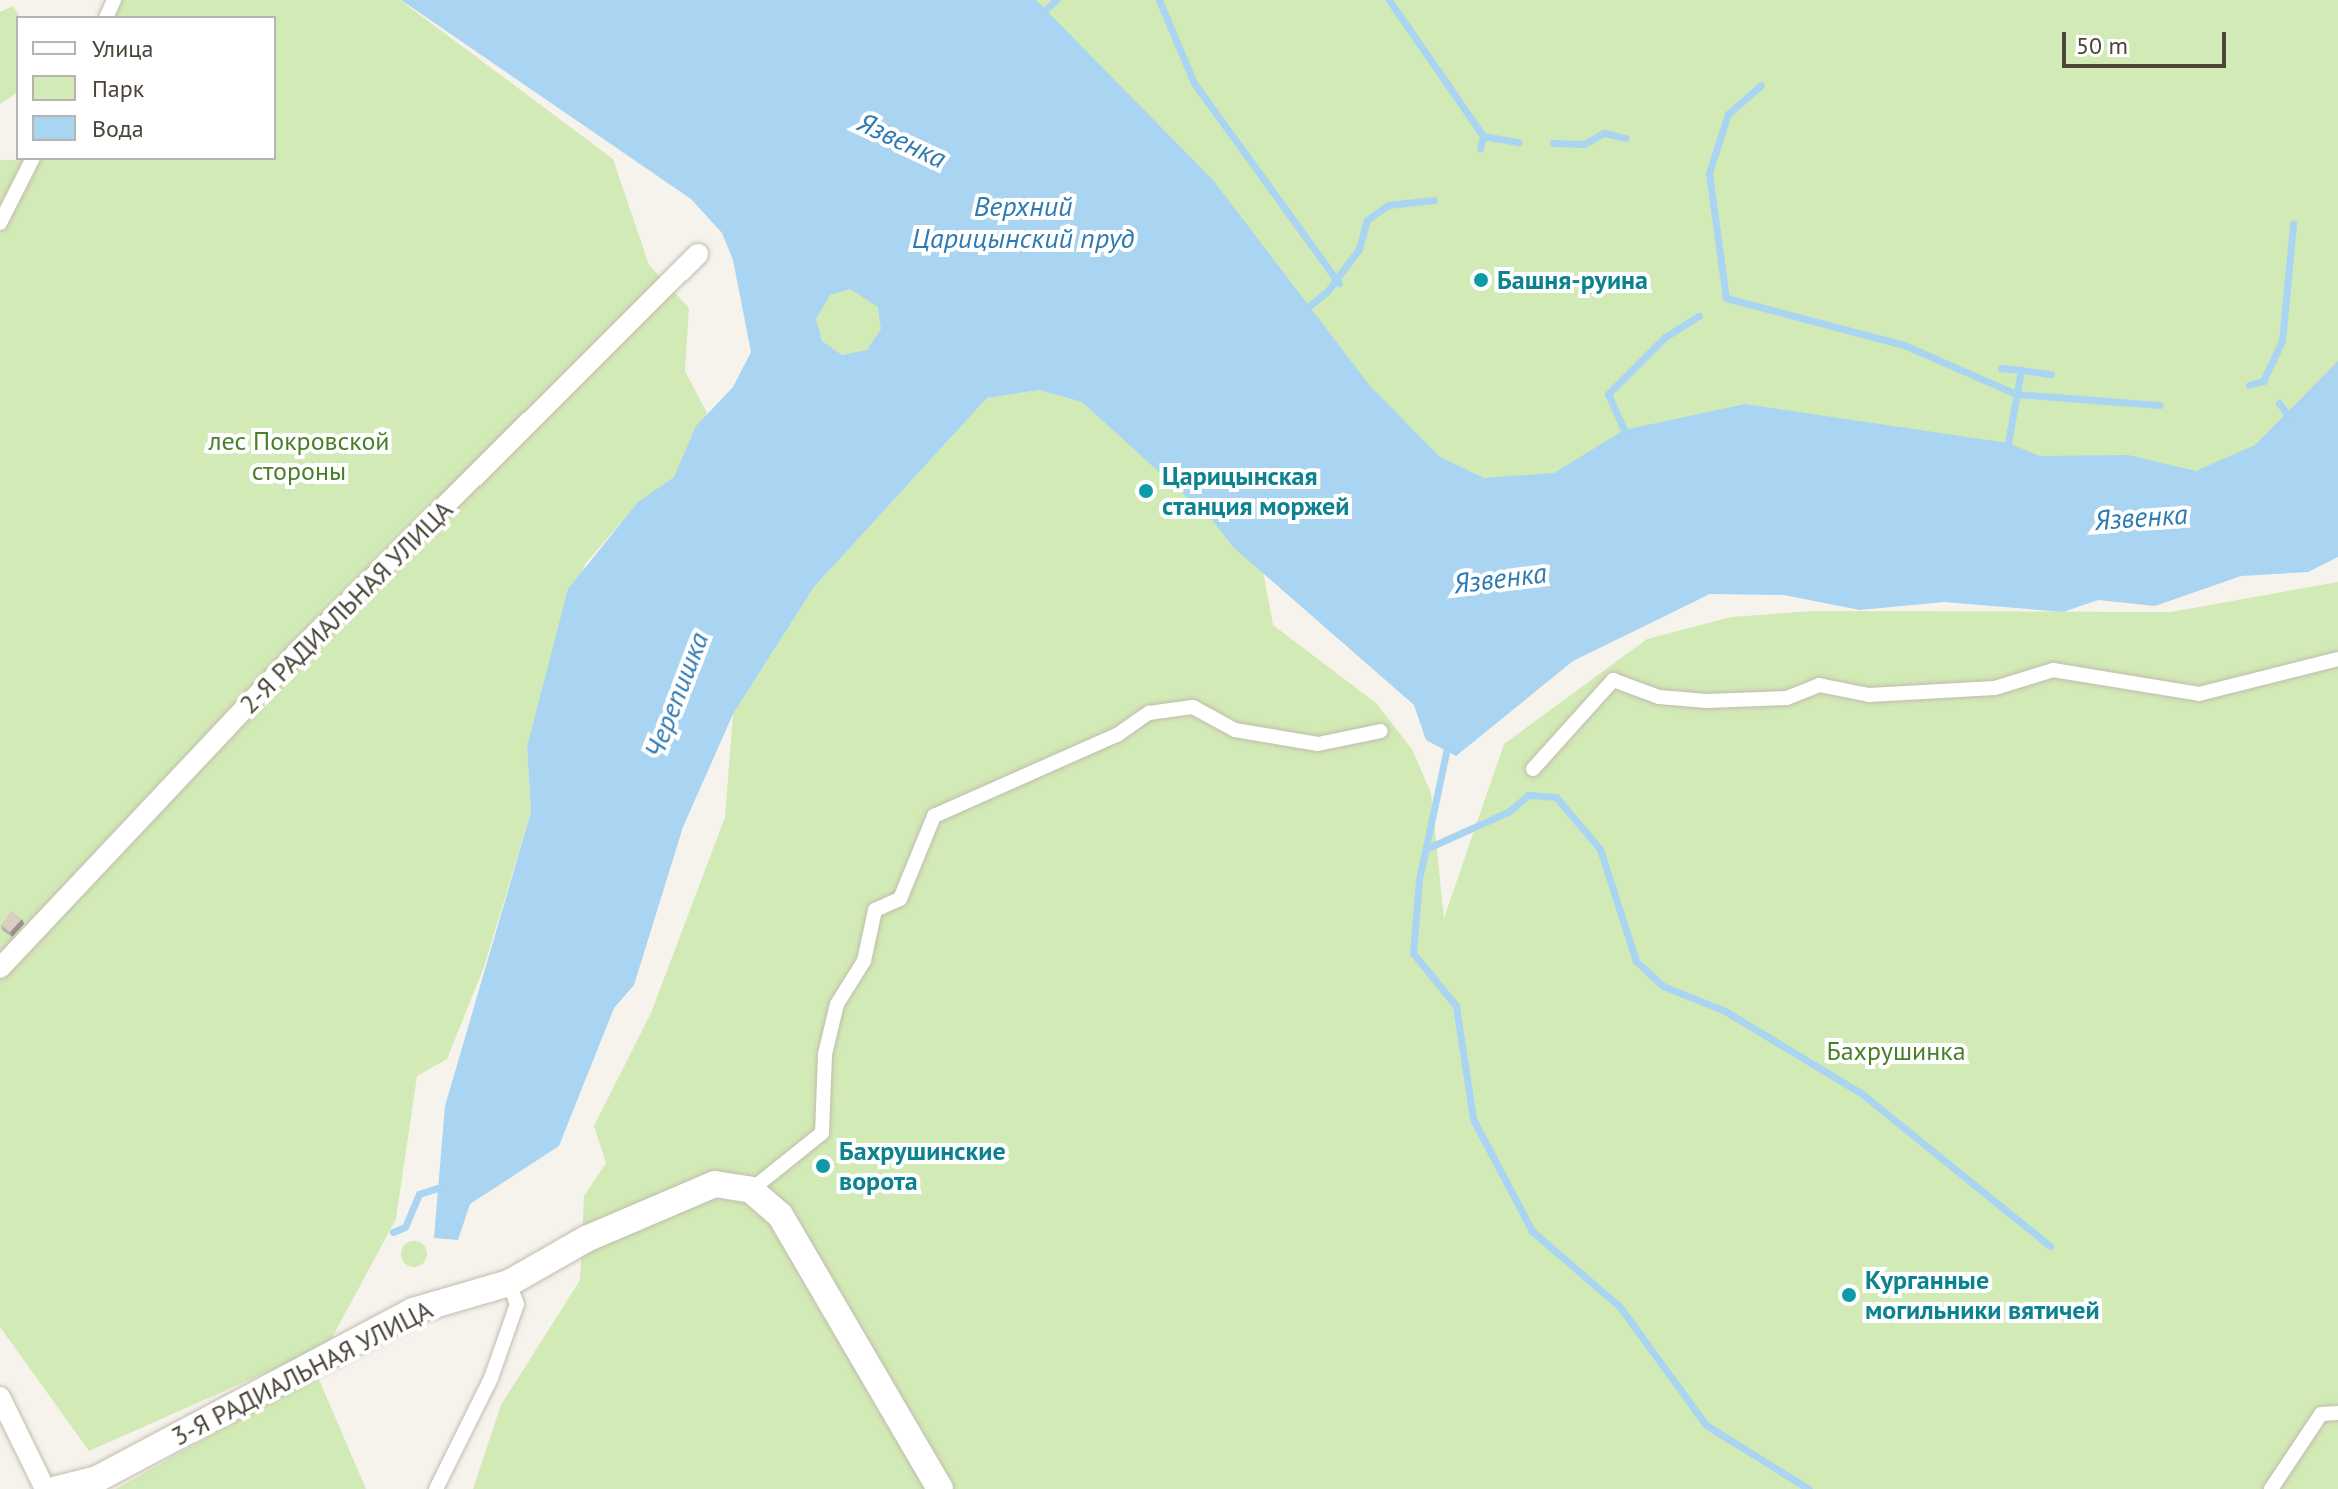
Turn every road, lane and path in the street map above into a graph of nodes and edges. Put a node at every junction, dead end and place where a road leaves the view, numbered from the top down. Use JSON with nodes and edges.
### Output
{"nodes":[{"id":1,"x":32,"y":160,"type":"edge"},
{"id":2,"x":0,"y":223,"type":"edge"},
{"id":3,"x":698,"y":254,"type":"dead end"},
{"id":4,"x":2338,"y":659,"type":"edge"},
{"id":5,"x":1381,"y":731,"type":"dead end"},
{"id":6,"x":1533,"y":769,"type":"dead end"},
{"id":7,"x":0,"y":968,"type":"edge"},
{"id":8,"x":751,"y":1190,"type":"junction"},
{"id":9,"x":509,"y":1283,"type":"junction"},
{"id":10,"x":0,"y":1397,"type":"edge"},
{"id":11,"x":2338,"y":1413,"type":"edge"},
{"id":12,"x":45,"y":1489,"type":"edge"},
{"id":13,"x":57,"y":1489,"type":"edge"},
{"id":14,"x":436,"y":1489,"type":"edge"},
{"id":15,"x":940,"y":1489,"type":"edge"},
{"id":16,"x":2271,"y":1489,"type":"edge"}],
"edges":[{"from":1,"to":2,"type":"lane"},
{"from":3,"to":7,"type":"street","name":"2-Я РАДИАЛЬНАЯ УЛИЦА"},
{"from":4,"to":6,"type":"lane"},
{"from":5,"to":8,"type":"lane"},
{"from":8,"to":9,"type":"street","name":"3-Я РАДИАЛЬНАЯ УЛИЦА"},
{"from":8,"to":15,"type":"street"},
{"from":9,"to":13,"type":"street","name":"3-Я РАДИАЛЬНАЯ УЛИЦА"},
{"from":9,"to":14,"type":"lane"},
{"from":10,"to":12,"type":"street"},
{"from":11,"to":16,"type":"lane"}]}
